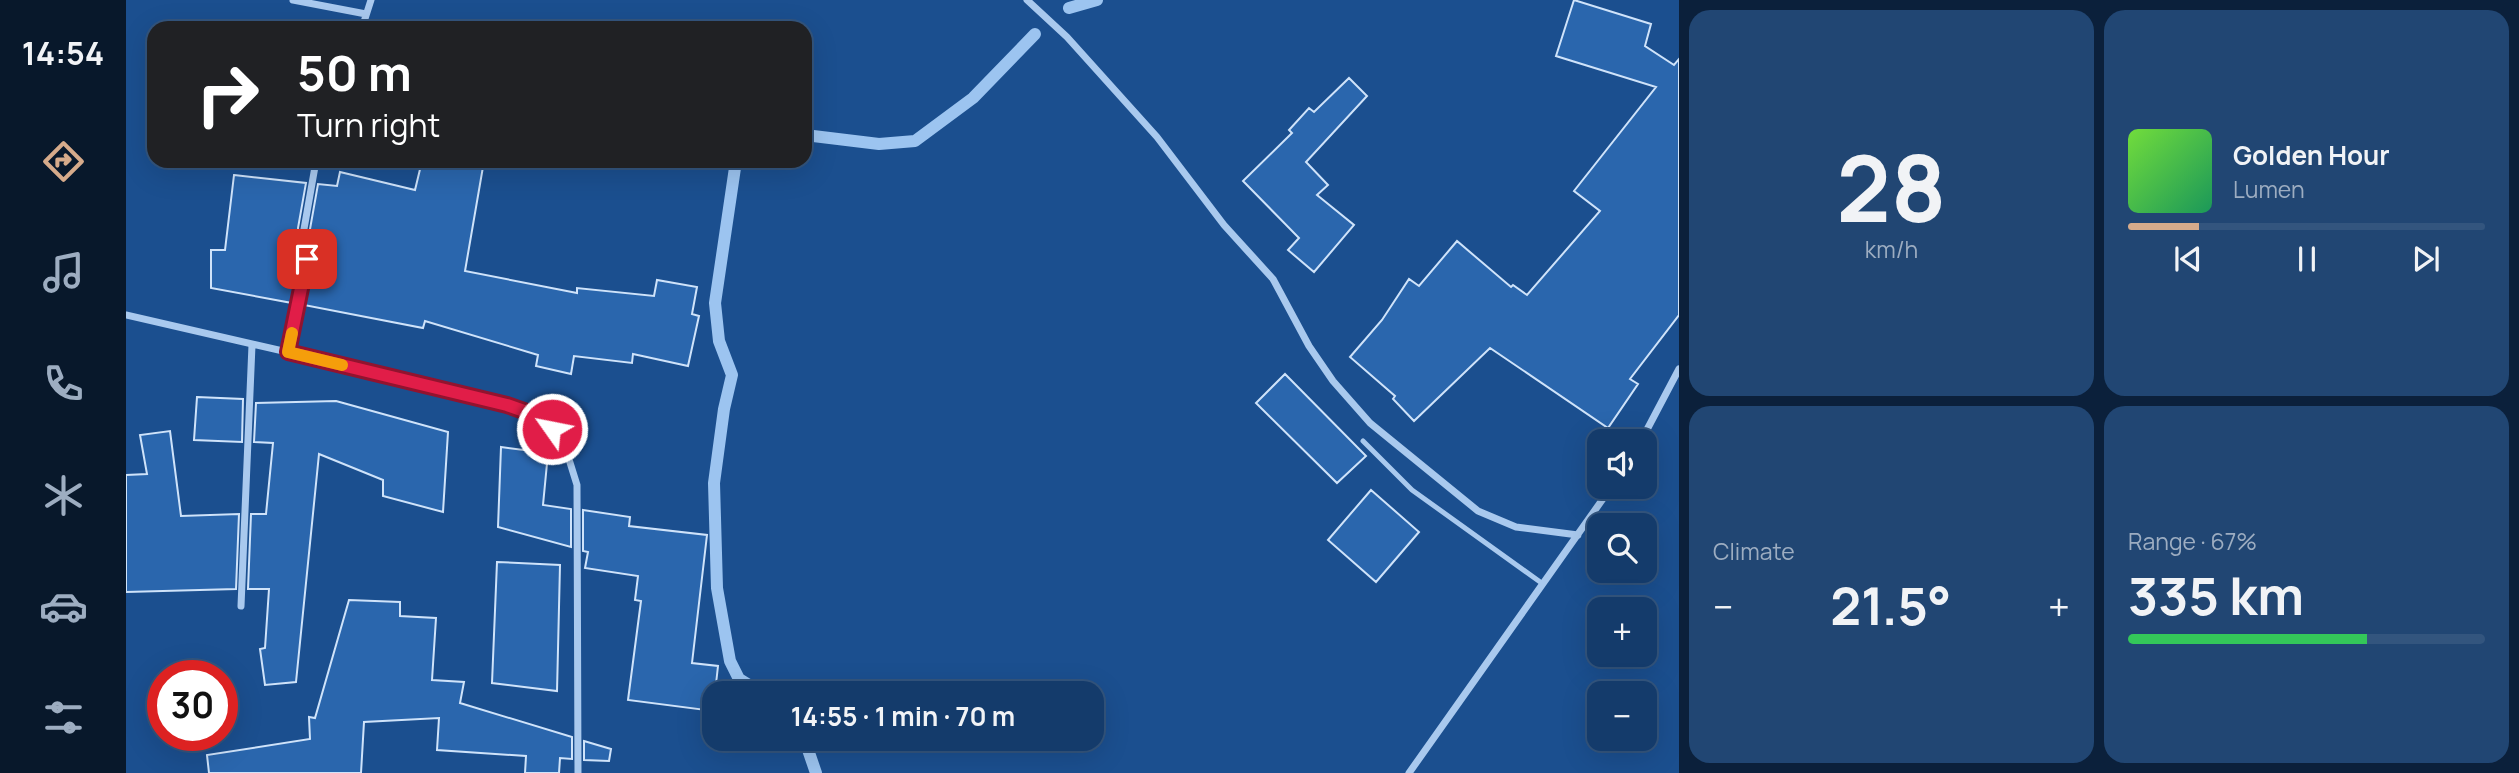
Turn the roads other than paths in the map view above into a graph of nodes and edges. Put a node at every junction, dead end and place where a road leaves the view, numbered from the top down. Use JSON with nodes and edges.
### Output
{"nodes":[{"id":1,"x":293,"y":0,"type":"edge"},
{"id":2,"x":371,"y":0,"type":"edge"},
{"id":3,"x":1027,"y":0,"type":"edge"},
{"id":4,"x":366,"y":15,"type":"junction"},
{"id":5,"x":364,"y":21,"type":"edge"},
{"id":6,"x":315,"y":168,"type":"edge"},
{"id":7,"x":126,"y":315,"type":"edge"},
{"id":8,"x":252,"y":345,"type":"junction"},
{"id":9,"x":288,"y":352,"type":"junction"},
{"id":10,"x":1679,"y":369,"type":"edge"},
{"id":11,"x":1647,"y":429,"type":"edge"},
{"id":12,"x":1363,"y":440,"type":"dead end"},
{"id":13,"x":1603,"y":499,"type":"edge"},
{"id":14,"x":1578,"y":535,"type":"junction"},
{"id":15,"x":1543,"y":584,"type":"junction"},
{"id":16,"x":241,"y":606,"type":"dead end"},
{"id":17,"x":578,"y":773,"type":"edge"},
{"id":18,"x":1409,"y":773,"type":"edge"}],
"edges":[{"from":1,"to":4,"type":"street"},
{"from":2,"to":4,"type":"street"},
{"from":3,"to":14,"type":"street"},
{"from":4,"to":5,"type":"street"},
{"from":6,"to":9,"type":"street"},
{"from":7,"to":8,"type":"street"},
{"from":8,"to":9,"type":"street"},
{"from":8,"to":16,"type":"street"},
{"from":9,"to":17,"type":"street"},
{"from":10,"to":11,"type":"street"},
{"from":12,"to":15,"type":"lane"},
{"from":13,"to":14,"type":"street"},
{"from":14,"to":15,"type":"street"},
{"from":15,"to":18,"type":"street"}]}
